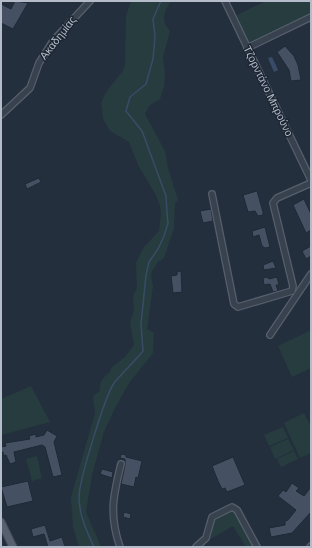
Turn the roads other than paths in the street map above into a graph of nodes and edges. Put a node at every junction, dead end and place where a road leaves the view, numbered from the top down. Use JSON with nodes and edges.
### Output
{"nodes":[{"id":1,"x":90,"y":1,"type":"edge"},
{"id":2,"x":225,"y":1,"type":"edge"},
{"id":3,"x":311,"y":17,"type":"edge"},
{"id":4,"x":247,"y":48,"type":"junction"},
{"id":5,"x":1,"y":115,"type":"edge"},
{"id":6,"x":311,"y":180,"type":"edge"},
{"id":7,"x":311,"y":184,"type":"edge"},
{"id":8,"x":212,"y":194,"type":"dead end"},
{"id":9,"x":311,"y":274,"type":"edge"},
{"id":10,"x":270,"y":335,"type":"dead end"},
{"id":11,"x":121,"y":464,"type":"dead end"},
{"id":12,"x":1,"y":522,"type":"edge"},
{"id":13,"x":13,"y":547,"type":"edge"},
{"id":14,"x":120,"y":547,"type":"edge"},
{"id":15,"x":196,"y":547,"type":"edge"},
{"id":16,"x":257,"y":547,"type":"edge"}],
"edges":[{"from":1,"to":5,"type":"street","name":"Ακαδημίας"},
{"from":2,"to":4,"type":"street","name":"Τζορντάνο Μπρούνο"},
{"from":3,"to":4,"type":"street"},
{"from":4,"to":6,"type":"street","name":"Τζορντάνο Μπρούνο"},
{"from":7,"to":8,"type":"street"},
{"from":9,"to":10,"type":"street"},
{"from":11,"to":14,"type":"street"},
{"from":12,"to":13,"type":"main road"},
{"from":15,"to":16,"type":"street"}]}
